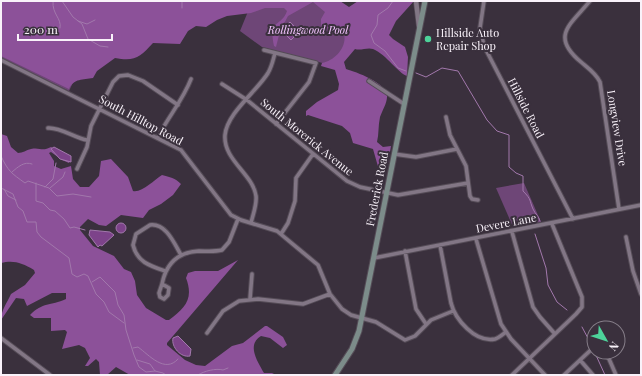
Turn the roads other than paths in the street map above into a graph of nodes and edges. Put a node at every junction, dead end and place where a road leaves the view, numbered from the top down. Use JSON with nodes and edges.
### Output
{"nodes":[{"id":1,"x":416,"y":1,"type":"edge"},
{"id":2,"x":425,"y":1,"type":"edge"},
{"id":3,"x":484,"y":1,"type":"edge"},
{"id":4,"x":590,"y":1,"type":"edge"},
{"id":5,"x":420,"y":30,"type":"junction"},
{"id":6,"x":264,"y":50,"type":"dead end"},
{"id":7,"x":275,"y":53,"type":"junction"},
{"id":8,"x":1,"y":60,"type":"edge"},
{"id":9,"x":191,"y":79,"type":"dead end"},
{"id":10,"x":369,"y":81,"type":"dead end"},
{"id":11,"x":222,"y":84,"type":"dead end"},
{"id":12,"x":246,"y":100,"type":"junction"},
{"id":13,"x":404,"y":104,"type":"junction"},
{"id":14,"x":178,"y":105,"type":"junction"},
{"id":15,"x":100,"y":109,"type":"junction"},
{"id":16,"x":446,"y":117,"type":"dead end"},
{"id":17,"x":276,"y":124,"type":"junction"},
{"id":18,"x":48,"y":128,"type":"dead end"},
{"id":19,"x":158,"y":137,"type":"junction"},
{"id":20,"x":87,"y":140,"type":"junction"},
{"id":21,"x":458,"y":149,"type":"junction"},
{"id":22,"x":313,"y":154,"type":"junction"},
{"id":23,"x":394,"y":154,"type":"junction"},
{"id":24,"x":78,"y":169,"type":"dead end"},
{"id":25,"x":468,"y":183,"type":"junction"},
{"id":26,"x":387,"y":193,"type":"junction"},
{"id":27,"x":478,"y":200,"type":"dead end"},
{"id":28,"x":641,"y":205,"type":"edge"},
{"id":29,"x":620,"y":209,"type":"junction"},
{"id":30,"x":238,"y":219,"type":"junction"},
{"id":31,"x":573,"y":219,"type":"junction"},
{"id":32,"x":251,"y":223,"type":"junction"},
{"id":33,"x":552,"y":224,"type":"junction"},
{"id":34,"x":512,"y":232,"type":"junction"},
{"id":35,"x":281,"y":234,"type":"junction"},
{"id":36,"x":626,"y":237,"type":"dead end"},
{"id":37,"x":476,"y":238,"type":"junction"},
{"id":38,"x":440,"y":245,"type":"junction"},
{"id":39,"x":405,"y":251,"type":"junction"},
{"id":40,"x":181,"y":255,"type":"junction"},
{"id":41,"x":374,"y":258,"type":"junction"},
{"id":42,"x":165,"y":271,"type":"junction"},
{"id":43,"x":252,"y":274,"type":"dead end"},
{"id":44,"x":162,"y":284,"type":"dead end"},
{"id":45,"x":330,"y":294,"type":"junction"},
{"id":46,"x":641,"y":294,"type":"edge"},
{"id":47,"x":250,"y":299,"type":"junction"},
{"id":48,"x":453,"y":311,"type":"junction"},
{"id":49,"x":362,"y":318,"type":"junction"},
{"id":50,"x":426,"y":324,"type":"junction"},
{"id":51,"x":207,"y":332,"type":"dead end"},
{"id":52,"x":506,"y":332,"type":"junction"},
{"id":53,"x":555,"y":334,"type":"junction"},
{"id":54,"x":1,"y":338,"type":"edge"},
{"id":55,"x":586,"y":354,"type":"edge"},
{"id":56,"x":529,"y":358,"type":"junction"},
{"id":57,"x":580,"y":360,"type":"junction"},
{"id":58,"x":609,"y":360,"type":"edge"},
{"id":59,"x":50,"y":375,"type":"edge"},
{"id":60,"x":335,"y":375,"type":"edge"},
{"id":61,"x":512,"y":375,"type":"edge"},
{"id":62,"x":545,"y":375,"type":"edge"},
{"id":63,"x":564,"y":375,"type":"edge"},
{"id":64,"x":593,"y":375,"type":"edge"},
{"id":65,"x":616,"y":375,"type":"edge"}],
"edges":[{"from":1,"to":5,"type":"street"},
{"from":2,"to":5,"type":"main road","name":"Frederick Road"},
{"from":3,"to":31,"type":"street","name":"Hillside Road"},
{"from":4,"to":29,"type":"street","name":"Longview Drive"},
{"from":5,"to":13,"type":"main road","name":"Frederick Road"},
{"from":6,"to":7,"type":"street"},
{"from":7,"to":12,"type":"street"},
{"from":7,"to":17,"type":"street"},
{"from":8,"to":15,"type":"street","name":"South Hilltop Road"},
{"from":9,"to":14,"type":"street"},
{"from":10,"to":13,"type":"street"},
{"from":11,"to":12,"type":"street","name":"South Morerick Avenue"},
{"from":12,"to":17,"type":"street","name":"South Morerick Avenue"},
{"from":12,"to":32,"type":"street"},
{"from":13,"to":23,"type":"main road","name":"Frederick Road"},
{"from":14,"to":15,"type":"street"},
{"from":14,"to":19,"type":"street"},
{"from":15,"to":19,"type":"street","name":"South Hilltop Road"},
{"from":15,"to":20,"type":"street"},
{"from":16,"to":21,"type":"street"},
{"from":17,"to":22,"type":"street","name":"South Morerick Avenue"},
{"from":18,"to":20,"type":"street"},
{"from":19,"to":30,"type":"street","name":"South Hilltop Road"},
{"from":20,"to":24,"type":"street"},
{"from":21,"to":23,"type":"street"},
{"from":21,"to":25,"type":"street"},
{"from":22,"to":26,"type":"street","name":"South Morerick Avenue"},
{"from":22,"to":35,"type":"street"},
{"from":23,"to":26,"type":"main road","name":"Frederick Road"},
{"from":25,"to":26,"type":"street","name":"South Morerick Avenue"},
{"from":25,"to":27,"type":"street"},
{"from":26,"to":41,"type":"main road","name":"Frederick Road"},
{"from":28,"to":29,"type":"street","name":"Devere Lane"},
{"from":29,"to":31,"type":"street","name":"Devere Lane"},
{"from":30,"to":32,"type":"street","name":"South Hilltop Road"},
{"from":30,"to":40,"type":"street"},
{"from":31,"to":33,"type":"street","name":"Devere Lane"},
{"from":32,"to":35,"type":"street","name":"South Hilltop Road"},
{"from":33,"to":34,"type":"street","name":"Devere Lane"},
{"from":33,"to":53,"type":"street"},
{"from":34,"to":37,"type":"street","name":"Devere Lane"},
{"from":34,"to":53,"type":"street"},
{"from":35,"to":45,"type":"street","name":"South Hilltop Road"},
{"from":36,"to":46,"type":"street"},
{"from":37,"to":38,"type":"street","name":"Devere Lane"},
{"from":37,"to":52,"type":"street"},
{"from":38,"to":39,"type":"street","name":"Devere Lane"},
{"from":38,"to":48,"type":"street"},
{"from":39,"to":41,"type":"street","name":"Devere Lane"},
{"from":39,"to":50,"type":"street"},
{"from":40,"to":42,"type":"street"},
{"from":40,"to":42,"type":"street"},
{"from":41,"to":49,"type":"main road","name":"Frederick Road"},
{"from":42,"to":44,"type":"street"},
{"from":43,"to":47,"type":"street"},
{"from":45,"to":47,"type":"street"},
{"from":45,"to":49,"type":"street","name":"South Hilltop Road"},
{"from":47,"to":51,"type":"street"},
{"from":48,"to":50,"type":"street"},
{"from":48,"to":52,"type":"street"},
{"from":49,"to":50,"type":"street","name":"South Hilltop Road"},
{"from":49,"to":60,"type":"main road","name":"Frederick Road"},
{"from":52,"to":56,"type":"street"},
{"from":53,"to":56,"type":"street"},
{"from":54,"to":59,"type":"street"},
{"from":55,"to":57,"type":"street"},
{"from":56,"to":61,"type":"street"},
{"from":56,"to":62,"type":"street"},
{"from":57,"to":63,"type":"street"},
{"from":57,"to":64,"type":"street"},
{"from":58,"to":65,"type":"street"}]}
